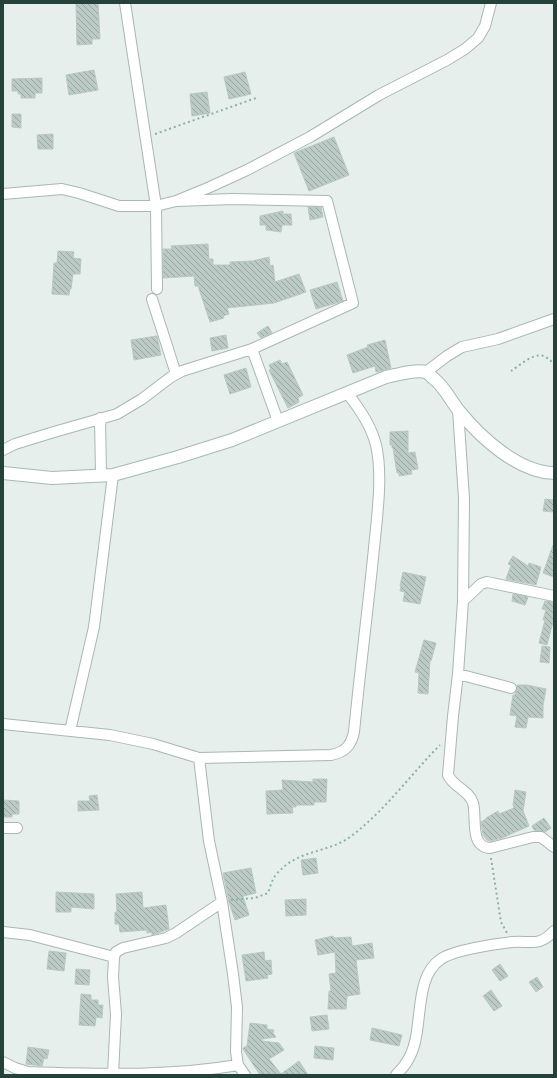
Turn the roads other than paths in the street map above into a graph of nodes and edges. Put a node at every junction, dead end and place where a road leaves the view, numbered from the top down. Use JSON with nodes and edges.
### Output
{"nodes":[{"id":1,"x":125,"y":3,"type":"edge"},
{"id":2,"x":491,"y":3,"type":"edge"},
{"id":3,"x":3,"y":194,"type":"edge"},
{"id":4,"x":176,"y":201,"type":"junction"},
{"id":5,"x":156,"y":206,"type":"junction"},
{"id":6,"x":158,"y":289,"type":"dead end"},
{"id":7,"x":152,"y":300,"type":"dead end"},
{"id":8,"x":554,"y":320,"type":"edge"},
{"id":9,"x":252,"y":349,"type":"junction"},
{"id":10,"x":426,"y":372,"type":"junction"},
{"id":11,"x":176,"y":374,"type":"junction"},
{"id":12,"x":347,"y":393,"type":"junction"},
{"id":13,"x":458,"y":410,"type":"junction"},
{"id":14,"x":100,"y":418,"type":"junction"},
{"id":15,"x":278,"y":421,"type":"junction"},
{"id":16,"x":3,"y":450,"type":"edge"},
{"id":17,"x":554,"y":472,"type":"edge"},
{"id":18,"x":3,"y":473,"type":"edge"},
{"id":19,"x":107,"y":474,"type":"junction"},
{"id":20,"x":554,"y":596,"type":"edge"},
{"id":21,"x":463,"y":601,"type":"junction"},
{"id":22,"x":458,"y":674,"type":"junction"},
{"id":23,"x":511,"y":688,"type":"dead end"},
{"id":24,"x":3,"y":724,"type":"edge"},
{"id":25,"x":70,"y":731,"type":"junction"},
{"id":26,"x":199,"y":758,"type":"junction"},
{"id":27,"x":3,"y":828,"type":"edge"},
{"id":28,"x":16,"y":828,"type":"dead end"},
{"id":29,"x":554,"y":847,"type":"edge"},
{"id":30,"x":222,"y":901,"type":"junction"},
{"id":31,"x":554,"y":931,"type":"edge"},
{"id":32,"x":3,"y":932,"type":"edge"},
{"id":33,"x":114,"y":957,"type":"junction"},
{"id":34,"x":3,"y":1062,"type":"edge"},
{"id":35,"x":238,"y":1065,"type":"junction"},
{"id":36,"x":28,"y":1074,"type":"edge"},
{"id":37,"x":113,"y":1074,"type":"edge"},
{"id":38,"x":167,"y":1074,"type":"edge"},
{"id":39,"x":245,"y":1075,"type":"edge"},
{"id":40,"x":396,"y":1075,"type":"edge"}],
"edges":[{"from":1,"to":5,"type":"street"},
{"from":2,"to":4,"type":"street"},
{"from":3,"to":5,"type":"street"},
{"from":4,"to":5,"type":"street"},
{"from":4,"to":9,"type":"street"},
{"from":5,"to":6,"type":"street"},
{"from":7,"to":11,"type":"street"},
{"from":8,"to":10,"type":"street"},
{"from":9,"to":11,"type":"street"},
{"from":9,"to":15,"type":"street"},
{"from":10,"to":12,"type":"street"},
{"from":10,"to":13,"type":"street"},
{"from":11,"to":14,"type":"street"},
{"from":12,"to":15,"type":"street"},
{"from":12,"to":26,"type":"street"},
{"from":13,"to":17,"type":"street"},
{"from":13,"to":21,"type":"street"},
{"from":14,"to":16,"type":"street"},
{"from":14,"to":19,"type":"street"},
{"from":15,"to":19,"type":"street"},
{"from":18,"to":19,"type":"street"},
{"from":19,"to":25,"type":"street"},
{"from":20,"to":21,"type":"street"},
{"from":21,"to":22,"type":"street"},
{"from":22,"to":23,"type":"street"},
{"from":22,"to":29,"type":"street"},
{"from":24,"to":25,"type":"street"},
{"from":25,"to":26,"type":"street"},
{"from":26,"to":30,"type":"street"},
{"from":27,"to":28,"type":"street"},
{"from":30,"to":33,"type":"street"},
{"from":30,"to":35,"type":"street"},
{"from":31,"to":40,"type":"street"},
{"from":32,"to":33,"type":"street"},
{"from":33,"to":37,"type":"street"},
{"from":34,"to":36,"type":"street"},
{"from":35,"to":38,"type":"street"},
{"from":35,"to":39,"type":"street"},
{"from":36,"to":37,"type":"street"},
{"from":37,"to":38,"type":"street"}]}
